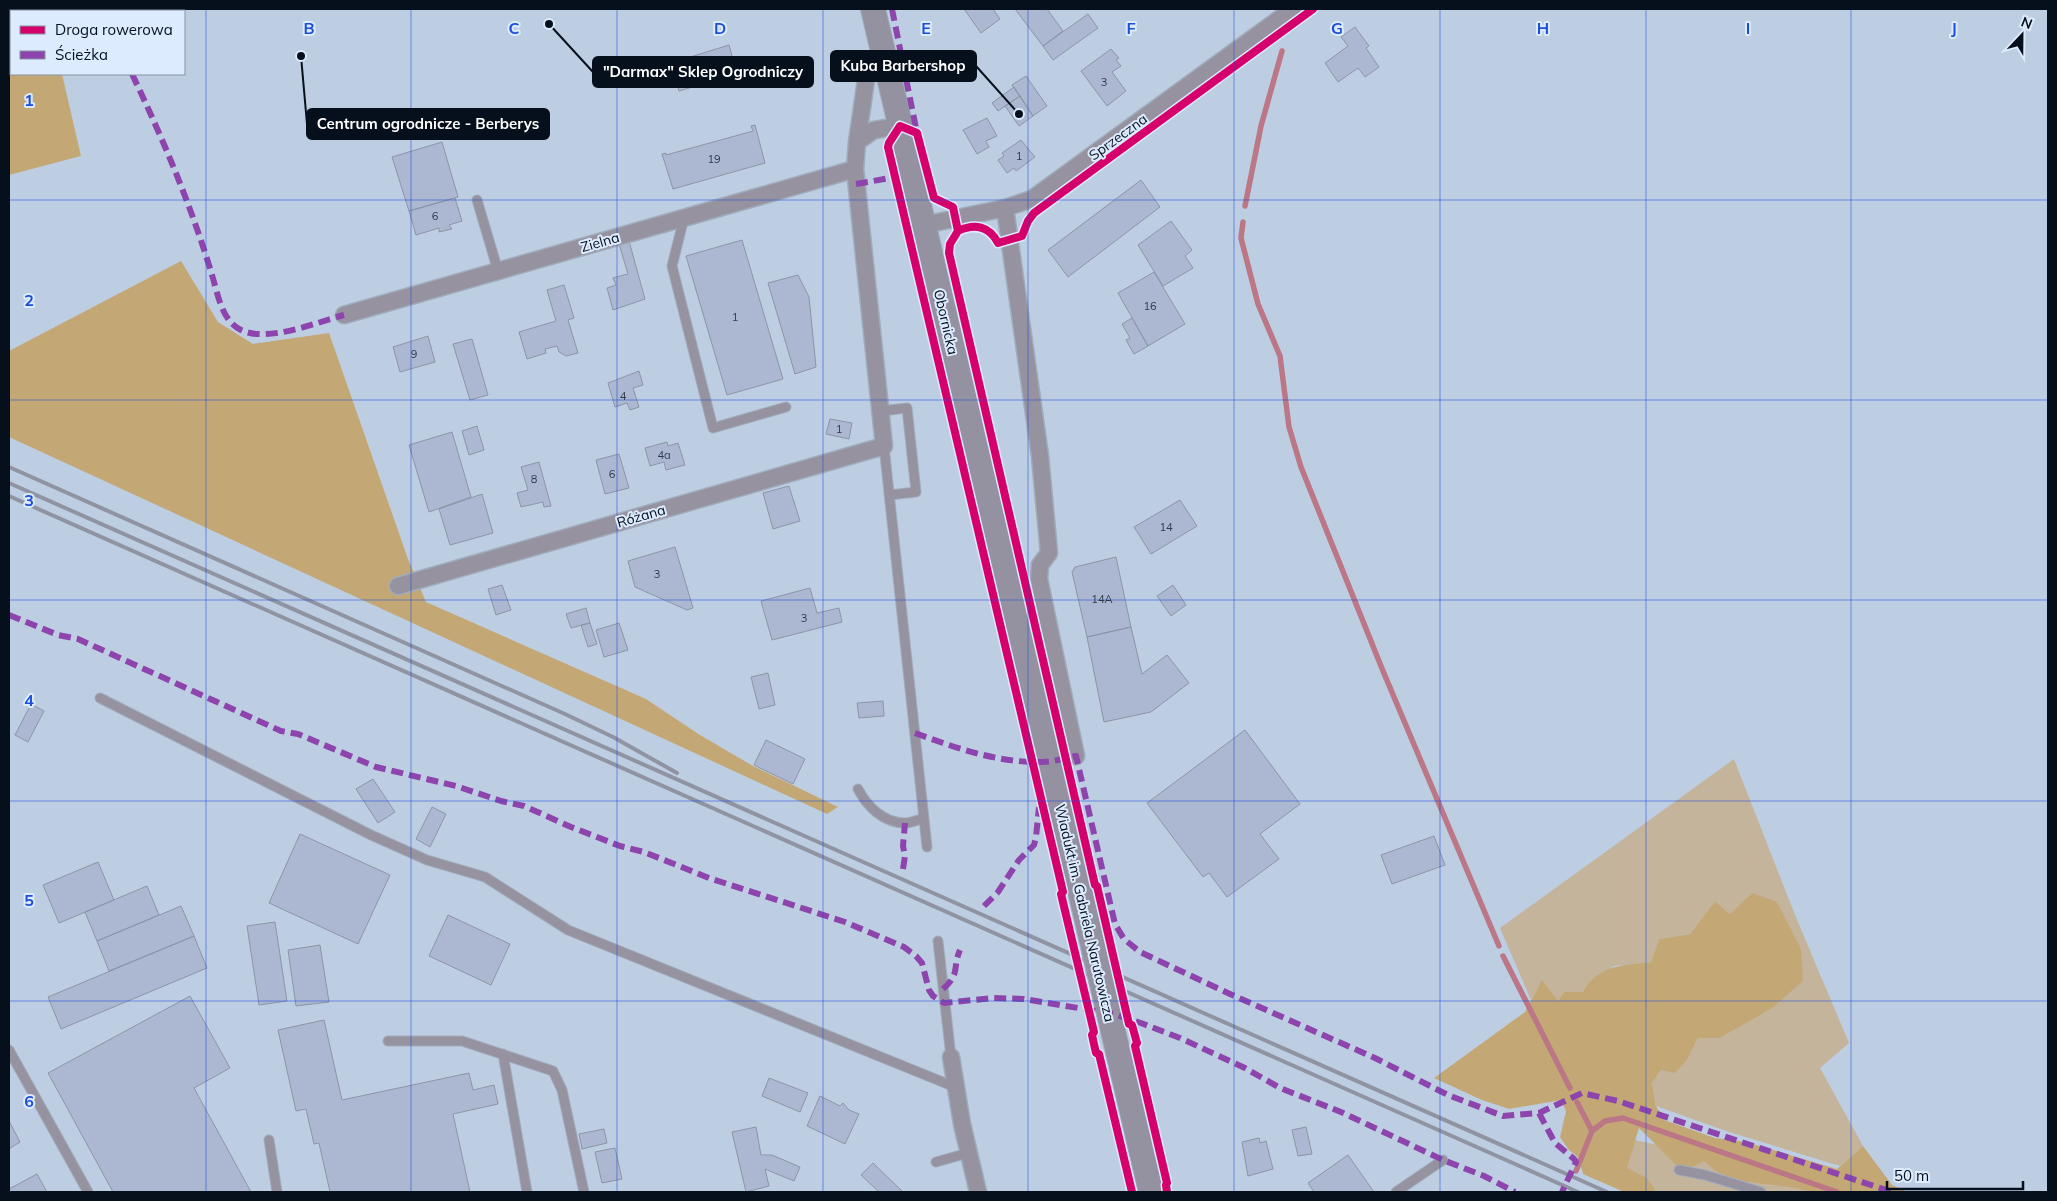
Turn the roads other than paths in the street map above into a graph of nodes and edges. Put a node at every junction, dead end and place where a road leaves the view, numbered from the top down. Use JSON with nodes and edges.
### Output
{"nodes":[{"id":1,"x":873,"y":9,"type":"edge"},
{"id":2,"x":1293,"y":9,"type":"edge"},
{"id":3,"x":885,"y":61,"type":"junction"},
{"id":4,"x":900,"y":126,"type":"junction"},
{"id":5,"x":857,"y":142,"type":"junction"},
{"id":6,"x":855,"y":169,"type":"junction"},
{"id":7,"x":477,"y":200,"type":"dead end"},
{"id":8,"x":1005,"y":208,"type":"junction"},
{"id":9,"x":684,"y":218,"type":"junction"},
{"id":10,"x":924,"y":225,"type":"junction"},
{"id":11,"x":498,"y":271,"type":"junction"},
{"id":12,"x":344,"y":315,"type":"dead end"},
{"id":13,"x":786,"y":407,"type":"dead end"},
{"id":14,"x":881,"y":411,"type":"junction"},
{"id":15,"x":884,"y":446,"type":"junction"},
{"id":16,"x":889,"y":495,"type":"junction"},
{"id":17,"x":398,"y":586,"type":"dead end"},
{"id":18,"x":1020,"y":635,"type":"joint"},
{"id":19,"x":100,"y":698,"type":"dead end"},
{"id":20,"x":1076,"y":756,"type":"dead end"},
{"id":21,"x":858,"y":789,"type":"dead end"},
{"id":22,"x":924,"y":818,"type":"junction"},
{"id":23,"x":928,"y":847,"type":"dead end"},
{"id":24,"x":938,"y":941,"type":"dead end"},
{"id":25,"x":388,"y":1041,"type":"dead end"},
{"id":26,"x":852,"y":1045,"type":"junction"},
{"id":27,"x":9,"y":1050,"type":"edge"},
{"id":28,"x":844,"y":1052,"type":"dead end"},
{"id":29,"x":503,"y":1054,"type":"junction"},
{"id":30,"x":951,"y":1057,"type":"joint"},
{"id":31,"x":955,"y":1087,"type":"junction"},
{"id":32,"x":269,"y":1140,"type":"dead end"},
{"id":33,"x":968,"y":1153,"type":"junction"},
{"id":34,"x":1444,"y":1160,"type":"dead end"},
{"id":35,"x":936,"y":1162,"type":"dead end"},
{"id":36,"x":1679,"y":1170,"type":"dead end"},
{"id":37,"x":88,"y":1192,"type":"edge"},
{"id":38,"x":277,"y":1192,"type":"edge"},
{"id":39,"x":527,"y":1192,"type":"edge"},
{"id":40,"x":584,"y":1192,"type":"edge"},
{"id":41,"x":978,"y":1192,"type":"edge"},
{"id":42,"x":1150,"y":1192,"type":"edge"},
{"id":43,"x":1396,"y":1192,"type":"edge"},
{"id":44,"x":1761,"y":1192,"type":"edge"}],
"edges":[{"from":1,"to":3,"type":"main road","name":"Obornicka"},
{"from":2,"to":8,"type":"street","name":"Sprzeczna"},
{"from":3,"to":4,"type":"main road","name":"Obornicka"},
{"from":3,"to":5,"type":"street"},
{"from":4,"to":5,"type":"street"},
{"from":4,"to":10,"type":"main road","name":"Obornicka"},
{"from":5,"to":6,"type":"street"},
{"from":6,"to":9,"type":"street","name":"Zielna"},
{"from":6,"to":14,"type":"street"},
{"from":7,"to":11,"type":"lane"},
{"from":8,"to":10,"type":"street","name":"Sprzeczna"},
{"from":8,"to":20,"type":"street"},
{"from":9,"to":11,"type":"street","name":"Zielna"},
{"from":9,"to":13,"type":"lane"},
{"from":10,"to":18,"type":"main road","name":"Obornicka"},
{"from":11,"to":12,"type":"street","name":"Zielna"},
{"from":14,"to":15,"type":"street"},
{"from":14,"to":16,"type":"lane"},
{"from":15,"to":16,"type":"lane"},
{"from":15,"to":17,"type":"street","name":"Różana"},
{"from":16,"to":22,"type":"lane"},
{"from":18,"to":42,"type":"main road","name":"Wiadukt im. Gabriela Narutowicza","bridge":true},
{"from":19,"to":26,"type":"lane"},
{"from":21,"to":22,"type":"lane"},
{"from":22,"to":23,"type":"lane"},
{"from":24,"to":30,"type":"lane"},
{"from":25,"to":29,"type":"lane"},
{"from":26,"to":28,"type":"lane"},
{"from":26,"to":31,"type":"lane"},
{"from":27,"to":37,"type":"lane"},
{"from":29,"to":39,"type":"lane"},
{"from":29,"to":40,"type":"lane"},
{"from":30,"to":31,"type":"street"},
{"from":31,"to":33,"type":"street"},
{"from":32,"to":38,"type":"lane"},
{"from":33,"to":35,"type":"lane"},
{"from":33,"to":41,"type":"street"},
{"from":34,"to":43,"type":"lane"},
{"from":36,"to":44,"type":"lane"}]}
